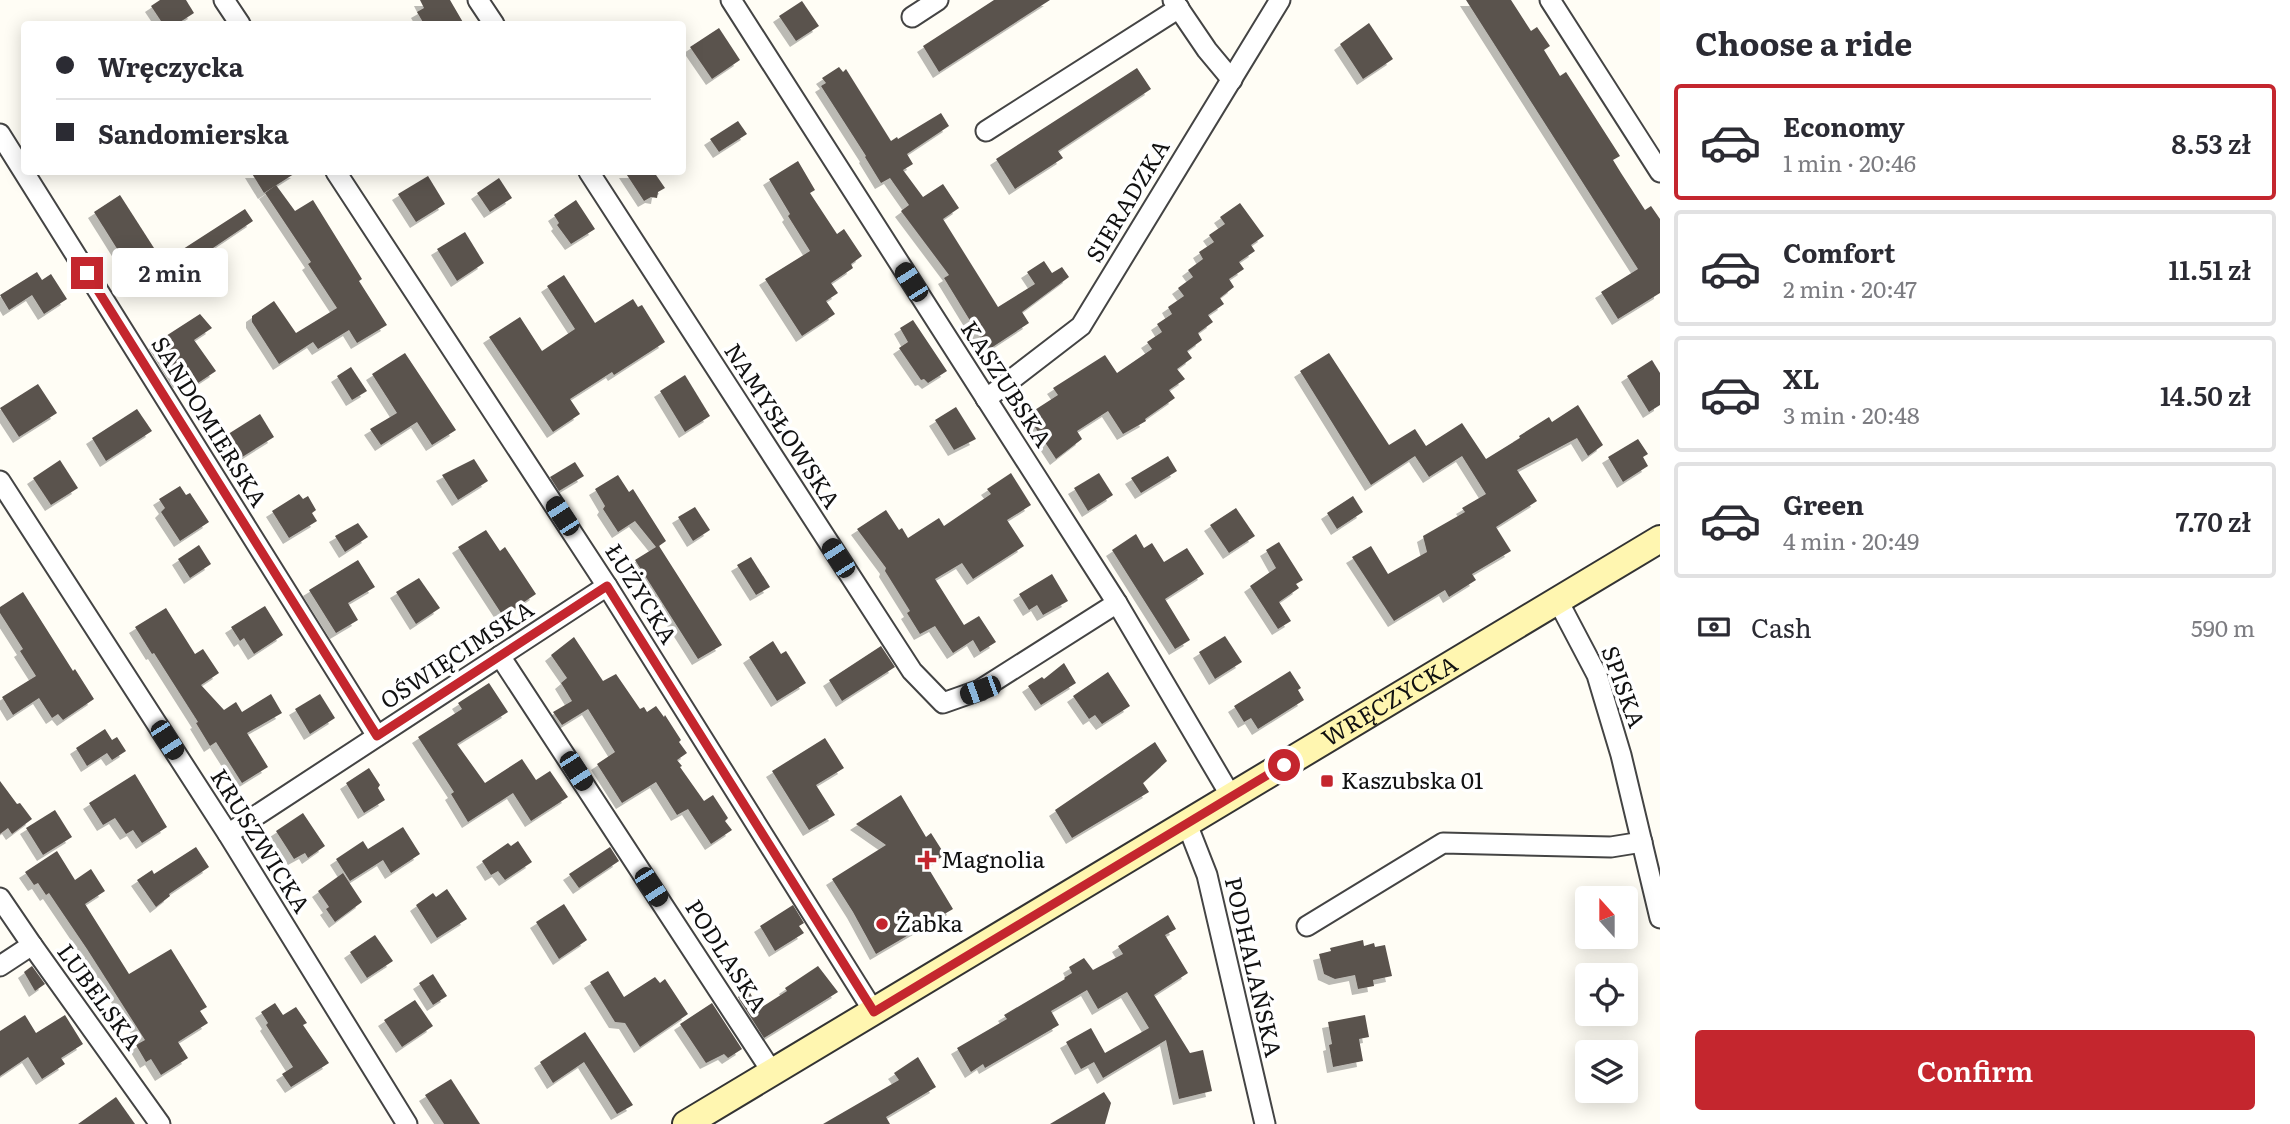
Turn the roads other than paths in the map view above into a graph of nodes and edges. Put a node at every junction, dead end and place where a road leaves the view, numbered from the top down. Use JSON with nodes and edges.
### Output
{"nodes":[{"id":1,"x":224,"y":0,"type":"edge"},
{"id":2,"x":478,"y":0,"type":"edge"},
{"id":3,"x":732,"y":0,"type":"edge"},
{"id":4,"x":938,"y":0,"type":"edge"},
{"id":5,"x":1280,"y":0,"type":"edge"},
{"id":6,"x":1550,"y":0,"type":"edge"},
{"id":7,"x":1176,"y":4,"type":"edge"},
{"id":8,"x":912,"y":17,"type":"dead end"},
{"id":9,"x":238,"y":21,"type":"edge"},
{"id":10,"x":492,"y":21,"type":"edge"},
{"id":11,"x":1231,"y":80,"type":"junction"},
{"id":12,"x":986,"y":131,"type":"dead end"},
{"id":13,"x":0,"y":134,"type":"edge"},
{"id":14,"x":21,"y":168,"type":"edge"},
{"id":15,"x":1660,"y":172,"type":"edge"},
{"id":16,"x":26,"y":175,"type":"edge"},
{"id":17,"x":338,"y":175,"type":"edge"},
{"id":18,"x":591,"y":175,"type":"edge"},
{"id":19,"x":986,"y":399,"type":"junction"},
{"id":20,"x":0,"y":481,"type":"edge"},
{"id":21,"x":1660,"y":539,"type":"edge"},
{"id":22,"x":607,"y":586,"type":"junction"},
{"id":23,"x":1557,"y":599,"type":"junction"},
{"id":24,"x":1117,"y":603,"type":"junction"},
{"id":25,"x":500,"y":656,"type":"junction"},
{"id":26,"x":377,"y":736,"type":"junction"},
{"id":27,"x":1232,"y":798,"type":"junction"},
{"id":28,"x":1187,"y":824,"type":"junction"},
{"id":29,"x":228,"y":834,"type":"junction"},
{"id":30,"x":1642,"y":842,"type":"junction"},
{"id":31,"x":0,"y":898,"type":"edge"},
{"id":32,"x":1660,"y":918,"type":"edge"},
{"id":33,"x":1307,"y":926,"type":"dead end"},
{"id":34,"x":32,"y":945,"type":"junction"},
{"id":35,"x":0,"y":966,"type":"edge"},
{"id":36,"x":874,"y":1012,"type":"junction"},
{"id":37,"x":772,"y":1072,"type":"junction"},
{"id":38,"x":160,"y":1124,"type":"edge"},
{"id":39,"x":407,"y":1124,"type":"edge"},
{"id":40,"x":686,"y":1124,"type":"edge"},
{"id":41,"x":1265,"y":1124,"type":"edge"}],
"edges":[{"from":1,"to":9,"type":"street"},
{"from":2,"to":10,"type":"street"},
{"from":3,"to":19,"type":"street","name":"KASZUBSKA"},
{"from":4,"to":8,"type":"street"},
{"from":5,"to":11,"type":"street","name":"SIERADZKA"},
{"from":6,"to":15,"type":"street"},
{"from":7,"to":11,"type":"street"},
{"from":7,"to":12,"type":"street"},
{"from":11,"to":19,"type":"street","name":"SIERADZKA"},
{"from":13,"to":14,"type":"street","name":"SANDOMIERSKA"},
{"from":16,"to":26,"type":"street","name":"SANDOMIERSKA"},
{"from":17,"to":22,"type":"street","name":"ŁUŻYCKA"},
{"from":18,"to":24,"type":"street","name":"NAMYSŁOWSKA"},
{"from":19,"to":24,"type":"street","name":"KASZUBSKA"},
{"from":20,"to":29,"type":"street","name":"KRUSZWICKA"},
{"from":21,"to":23,"type":"main road","name":"WRĘCZYCKA"},
{"from":22,"to":25,"type":"street","name":"OŚWIĘCIMSKA"},
{"from":22,"to":36,"type":"street","name":"ŁUŻYCKA"},
{"from":23,"to":27,"type":"main road","name":"WRĘCZYCKA"},
{"from":23,"to":30,"type":"street","name":"SPISKA"},
{"from":24,"to":27,"type":"street","name":"KASZUBSKA"},
{"from":25,"to":26,"type":"street","name":"OŚWIĘCIMSKA"},
{"from":25,"to":37,"type":"street","name":"PODLASKA"},
{"from":26,"to":29,"type":"street","name":"OŚWIĘCIMSKA"},
{"from":27,"to":28,"type":"main road","name":"WRĘCZYCKA"},
{"from":28,"to":36,"type":"main road","name":"WRĘCZYCKA"},
{"from":28,"to":41,"type":"street","name":"PODHALAŃSKA"},
{"from":29,"to":39,"type":"street","name":"KRUSZWICKA"},
{"from":30,"to":32,"type":"street","name":"SPISKA"},
{"from":30,"to":33,"type":"street"},
{"from":31,"to":34,"type":"street","name":"LUBELSKA"},
{"from":34,"to":35,"type":"street"},
{"from":34,"to":38,"type":"street","name":"LUBELSKA"},
{"from":36,"to":37,"type":"main road","name":"WRĘCZYCKA"},
{"from":37,"to":40,"type":"main road","name":"WRĘCZYCKA"}]}
